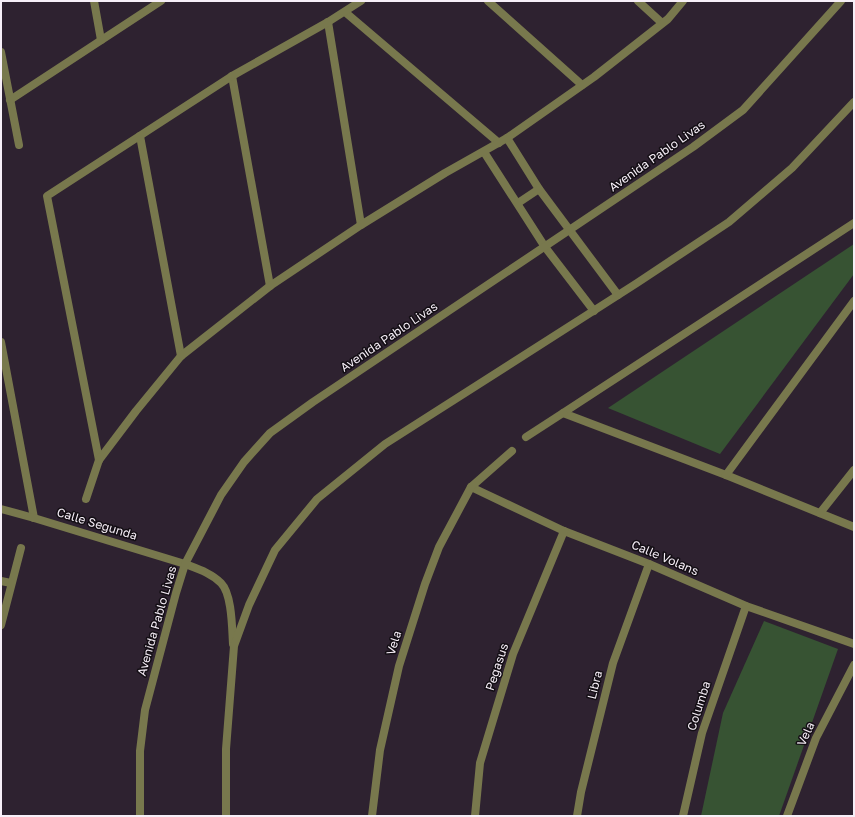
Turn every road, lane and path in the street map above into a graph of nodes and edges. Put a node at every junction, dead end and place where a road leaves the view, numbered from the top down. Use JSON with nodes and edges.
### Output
{"nodes":[{"id":1,"x":94,"y":1,"type":"edge"},
{"id":2,"x":161,"y":1,"type":"edge"},
{"id":3,"x":361,"y":1,"type":"edge"},
{"id":4,"x":488,"y":1,"type":"edge"},
{"id":5,"x":638,"y":1,"type":"edge"},
{"id":6,"x":683,"y":1,"type":"edge"},
{"id":7,"x":841,"y":1,"type":"edge"},
{"id":8,"x":344,"y":12,"type":"junction"},
{"id":9,"x":328,"y":22,"type":"junction"},
{"id":10,"x":662,"y":24,"type":"junction"},
{"id":11,"x":101,"y":40,"type":"junction"},
{"id":12,"x":1,"y":52,"type":"edge"},
{"id":13,"x":232,"y":76,"type":"junction"},
{"id":14,"x":582,"y":86,"type":"junction"},
{"id":15,"x":10,"y":100,"type":"junction"},
{"id":16,"x":854,"y":102,"type":"edge"},
{"id":17,"x":140,"y":136,"type":"junction"},
{"id":18,"x":507,"y":138,"type":"junction"},
{"id":19,"x":499,"y":143,"type":"junction"},
{"id":20,"x":19,"y":145,"type":"dead end"},
{"id":21,"x":484,"y":152,"type":"junction"},
{"id":22,"x":539,"y":189,"type":"junction"},
{"id":23,"x":518,"y":203,"type":"junction"},
{"id":24,"x":854,"y":223,"type":"edge"},
{"id":25,"x":361,"y":225,"type":"junction"},
{"id":26,"x":571,"y":229,"type":"junction"},
{"id":27,"x":545,"y":247,"type":"junction"},
{"id":28,"x":270,"y":286,"type":"junction"},
{"id":29,"x":618,"y":295,"type":"junction"},
{"id":30,"x":854,"y":301,"type":"edge"},
{"id":31,"x":594,"y":311,"type":"junction"},
{"id":32,"x":1,"y":342,"type":"edge"},
{"id":33,"x":181,"y":356,"type":"junction"},
{"id":34,"x":563,"y":413,"type":"junction"},
{"id":35,"x":526,"y":437,"type":"dead end"},
{"id":36,"x":512,"y":451,"type":"dead end"},
{"id":37,"x":99,"y":460,"type":"junction"},
{"id":38,"x":854,"y":470,"type":"edge"},
{"id":39,"x":726,"y":475,"type":"junction"},
{"id":40,"x":471,"y":487,"type":"junction"},
{"id":41,"x":86,"y":499,"type":"dead end"},
{"id":42,"x":1,"y":509,"type":"edge"},
{"id":43,"x":820,"y":513,"type":"junction"},
{"id":44,"x":34,"y":518,"type":"junction"},
{"id":45,"x":854,"y":527,"type":"edge"},
{"id":46,"x":564,"y":531,"type":"junction"},
{"id":47,"x":21,"y":548,"type":"dead end"},
{"id":48,"x":185,"y":564,"type":"junction"},
{"id":49,"x":649,"y":564,"type":"junction"},
{"id":50,"x":1,"y":581,"type":"edge"},
{"id":51,"x":11,"y":583,"type":"junction"},
{"id":52,"x":746,"y":606,"type":"junction"},
{"id":53,"x":1,"y":625,"type":"edge"},
{"id":54,"x":854,"y":644,"type":"edge"},
{"id":55,"x":234,"y":646,"type":"junction"},
{"id":56,"x":854,"y":664,"type":"edge"},
{"id":57,"x":140,"y":816,"type":"edge"},
{"id":58,"x":226,"y":816,"type":"edge"},
{"id":59,"x":372,"y":816,"type":"edge"},
{"id":60,"x":475,"y":816,"type":"edge"},
{"id":61,"x":577,"y":816,"type":"edge"},
{"id":62,"x":683,"y":816,"type":"edge"},
{"id":63,"x":787,"y":816,"type":"edge"}],
"edges":[{"from":1,"to":11,"type":"street"},
{"from":2,"to":11,"type":"street"},
{"from":3,"to":8,"type":"street"},
{"from":4,"to":14,"type":"street"},
{"from":5,"to":10,"type":"street"},
{"from":6,"to":10,"type":"street"},
{"from":7,"to":26,"type":"street","name":"Avenida Pablo Livas"},
{"from":8,"to":9,"type":"street"},
{"from":8,"to":19,"type":"street"},
{"from":9,"to":13,"type":"street"},
{"from":9,"to":25,"type":"street"},
{"from":10,"to":14,"type":"street"},
{"from":11,"to":15,"type":"street"},
{"from":12,"to":15,"type":"street"},
{"from":13,"to":17,"type":"street"},
{"from":13,"to":28,"type":"street"},
{"from":14,"to":18,"type":"street"},
{"from":15,"to":20,"type":"street"},
{"from":16,"to":29,"type":"street"},
{"from":17,"to":33,"type":"street"},
{"from":17,"to":37,"type":"street"},
{"from":18,"to":19,"type":"street"},
{"from":18,"to":22,"type":"street"},
{"from":19,"to":21,"type":"street"},
{"from":21,"to":23,"type":"street"},
{"from":21,"to":25,"type":"street"},
{"from":22,"to":23,"type":"street"},
{"from":22,"to":26,"type":"street"},
{"from":23,"to":27,"type":"street"},
{"from":24,"to":34,"type":"street"},
{"from":25,"to":28,"type":"street"},
{"from":26,"to":27,"type":"street","name":"Avenida Pablo Livas"},
{"from":26,"to":29,"type":"street"},
{"from":27,"to":31,"type":"street"},
{"from":27,"to":48,"type":"street","name":"Avenida Pablo Livas"},
{"from":28,"to":33,"type":"street"},
{"from":29,"to":31,"type":"street"},
{"from":30,"to":39,"type":"street"},
{"from":31,"to":55,"type":"street"},
{"from":32,"to":44,"type":"street"},
{"from":33,"to":37,"type":"street"},
{"from":34,"to":35,"type":"street"},
{"from":34,"to":39,"type":"street"},
{"from":36,"to":40,"type":"street"},
{"from":37,"to":41,"type":"street"},
{"from":38,"to":43,"type":"street"},
{"from":39,"to":43,"type":"street"},
{"from":40,"to":46,"type":"street","name":"Calle Volans"},
{"from":40,"to":59,"type":"street","name":"Vela"},
{"from":42,"to":44,"type":"street","name":"Calle Segunda"},
{"from":43,"to":45,"type":"street"},
{"from":44,"to":48,"type":"street","name":"Calle Segunda"},
{"from":46,"to":49,"type":"street","name":"Calle Volans"},
{"from":46,"to":60,"type":"street","name":"Pegasus"},
{"from":47,"to":51,"type":"street"},
{"from":48,"to":55,"type":"street","name":"Calle Segunda"},
{"from":48,"to":57,"type":"street","name":"Avenida Pablo Livas"},
{"from":49,"to":52,"type":"street","name":"Calle Volans"},
{"from":49,"to":61,"type":"street","name":"Libra"},
{"from":50,"to":51,"type":"street"},
{"from":51,"to":53,"type":"street"},
{"from":52,"to":54,"type":"street","name":"Calle Volans"},
{"from":52,"to":62,"type":"street","name":"Columba"},
{"from":55,"to":58,"type":"street"},
{"from":56,"to":63,"type":"street","name":"Vela"}]}
